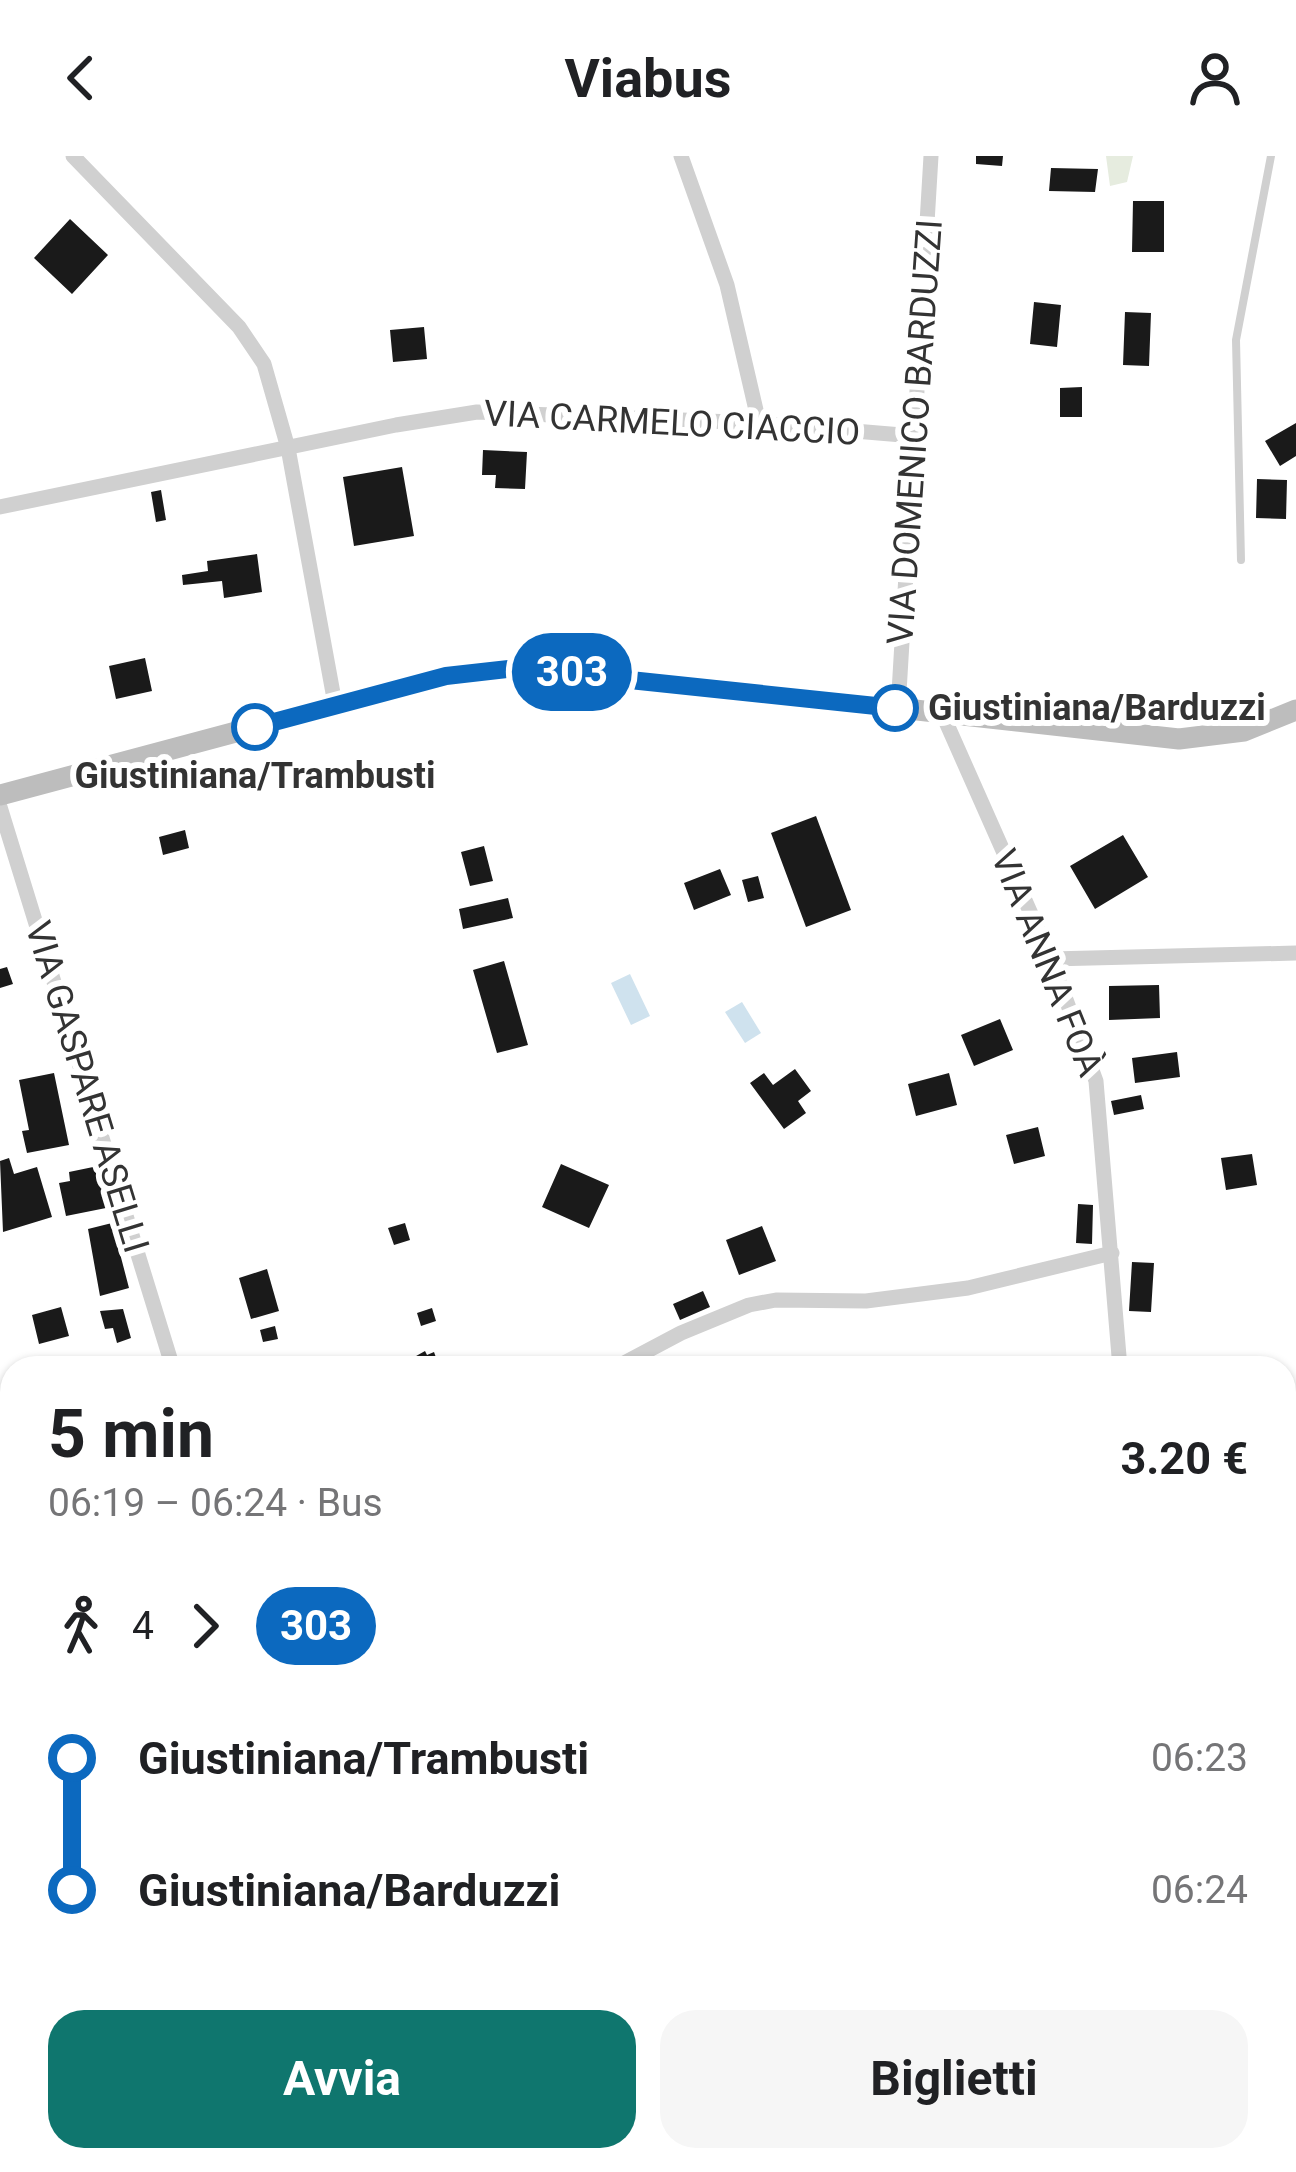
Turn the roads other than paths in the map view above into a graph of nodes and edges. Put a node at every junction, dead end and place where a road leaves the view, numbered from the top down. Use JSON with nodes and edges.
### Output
{"nodes":[{"id":1,"x":74,"y":156,"type":"edge"},
{"id":2,"x":681,"y":156,"type":"edge"},
{"id":3,"x":932,"y":156,"type":"edge"},
{"id":4,"x":1271,"y":156,"type":"edge"},
{"id":5,"x":759,"y":423,"type":"junction"},
{"id":6,"x":914,"y":436,"type":"junction"},
{"id":7,"x":288,"y":448,"type":"junction"},
{"id":8,"x":0,"y":507,"type":"edge"},
{"id":9,"x":1241,"y":560,"type":"dead end"},
{"id":10,"x":334,"y":704,"type":"junction"},
{"id":11,"x":898,"y":709,"type":"junction"},
{"id":12,"x":1296,"y":710,"type":"edge"},
{"id":13,"x":942,"y":713,"type":"junction"},
{"id":14,"x":0,"y":795,"type":"edge"},
{"id":15,"x":0,"y":807,"type":"edge"},
{"id":16,"x":1296,"y":953,"type":"edge"},
{"id":17,"x":1051,"y":959,"type":"junction"},
{"id":18,"x":1112,"y":1252,"type":"junction"},
{"id":19,"x":169,"y":1356,"type":"edge"},
{"id":20,"x":632,"y":1356,"type":"edge"},
{"id":21,"x":1119,"y":1356,"type":"edge"}],
"edges":[{"from":1,"to":7,"type":"street"},
{"from":2,"to":5,"type":"street"},
{"from":3,"to":6,"type":"street","name":"VIA DOMENICO BARDUZZI"},
{"from":4,"to":9,"type":"lane"},
{"from":5,"to":6,"type":"street","name":"VIA CARMELO CIACCIO"},
{"from":5,"to":7,"type":"street","name":"VIA CARMELO CIACCIO"},
{"from":6,"to":11,"type":"street","name":"VIA DOMENICO BARDUZZI"},
{"from":7,"to":8,"type":"street","name":"VIA CARMELO CIACCIO"},
{"from":7,"to":10,"type":"street"},
{"from":10,"to":11,"type":"street"},
{"from":10,"to":14,"type":"street"},
{"from":11,"to":13,"type":"street"},
{"from":12,"to":13,"type":"street"},
{"from":13,"to":17,"type":"street","name":"VIA ANNA FOÀ"},
{"from":15,"to":19,"type":"street","name":"VIA GASPARE ASELLI"},
{"from":16,"to":17,"type":"street"},
{"from":17,"to":18,"type":"street","name":"VIA ANNA FOÀ"},
{"from":18,"to":20,"type":"street"},
{"from":18,"to":21,"type":"street","name":"VIA ANNA FOÀ"}]}
